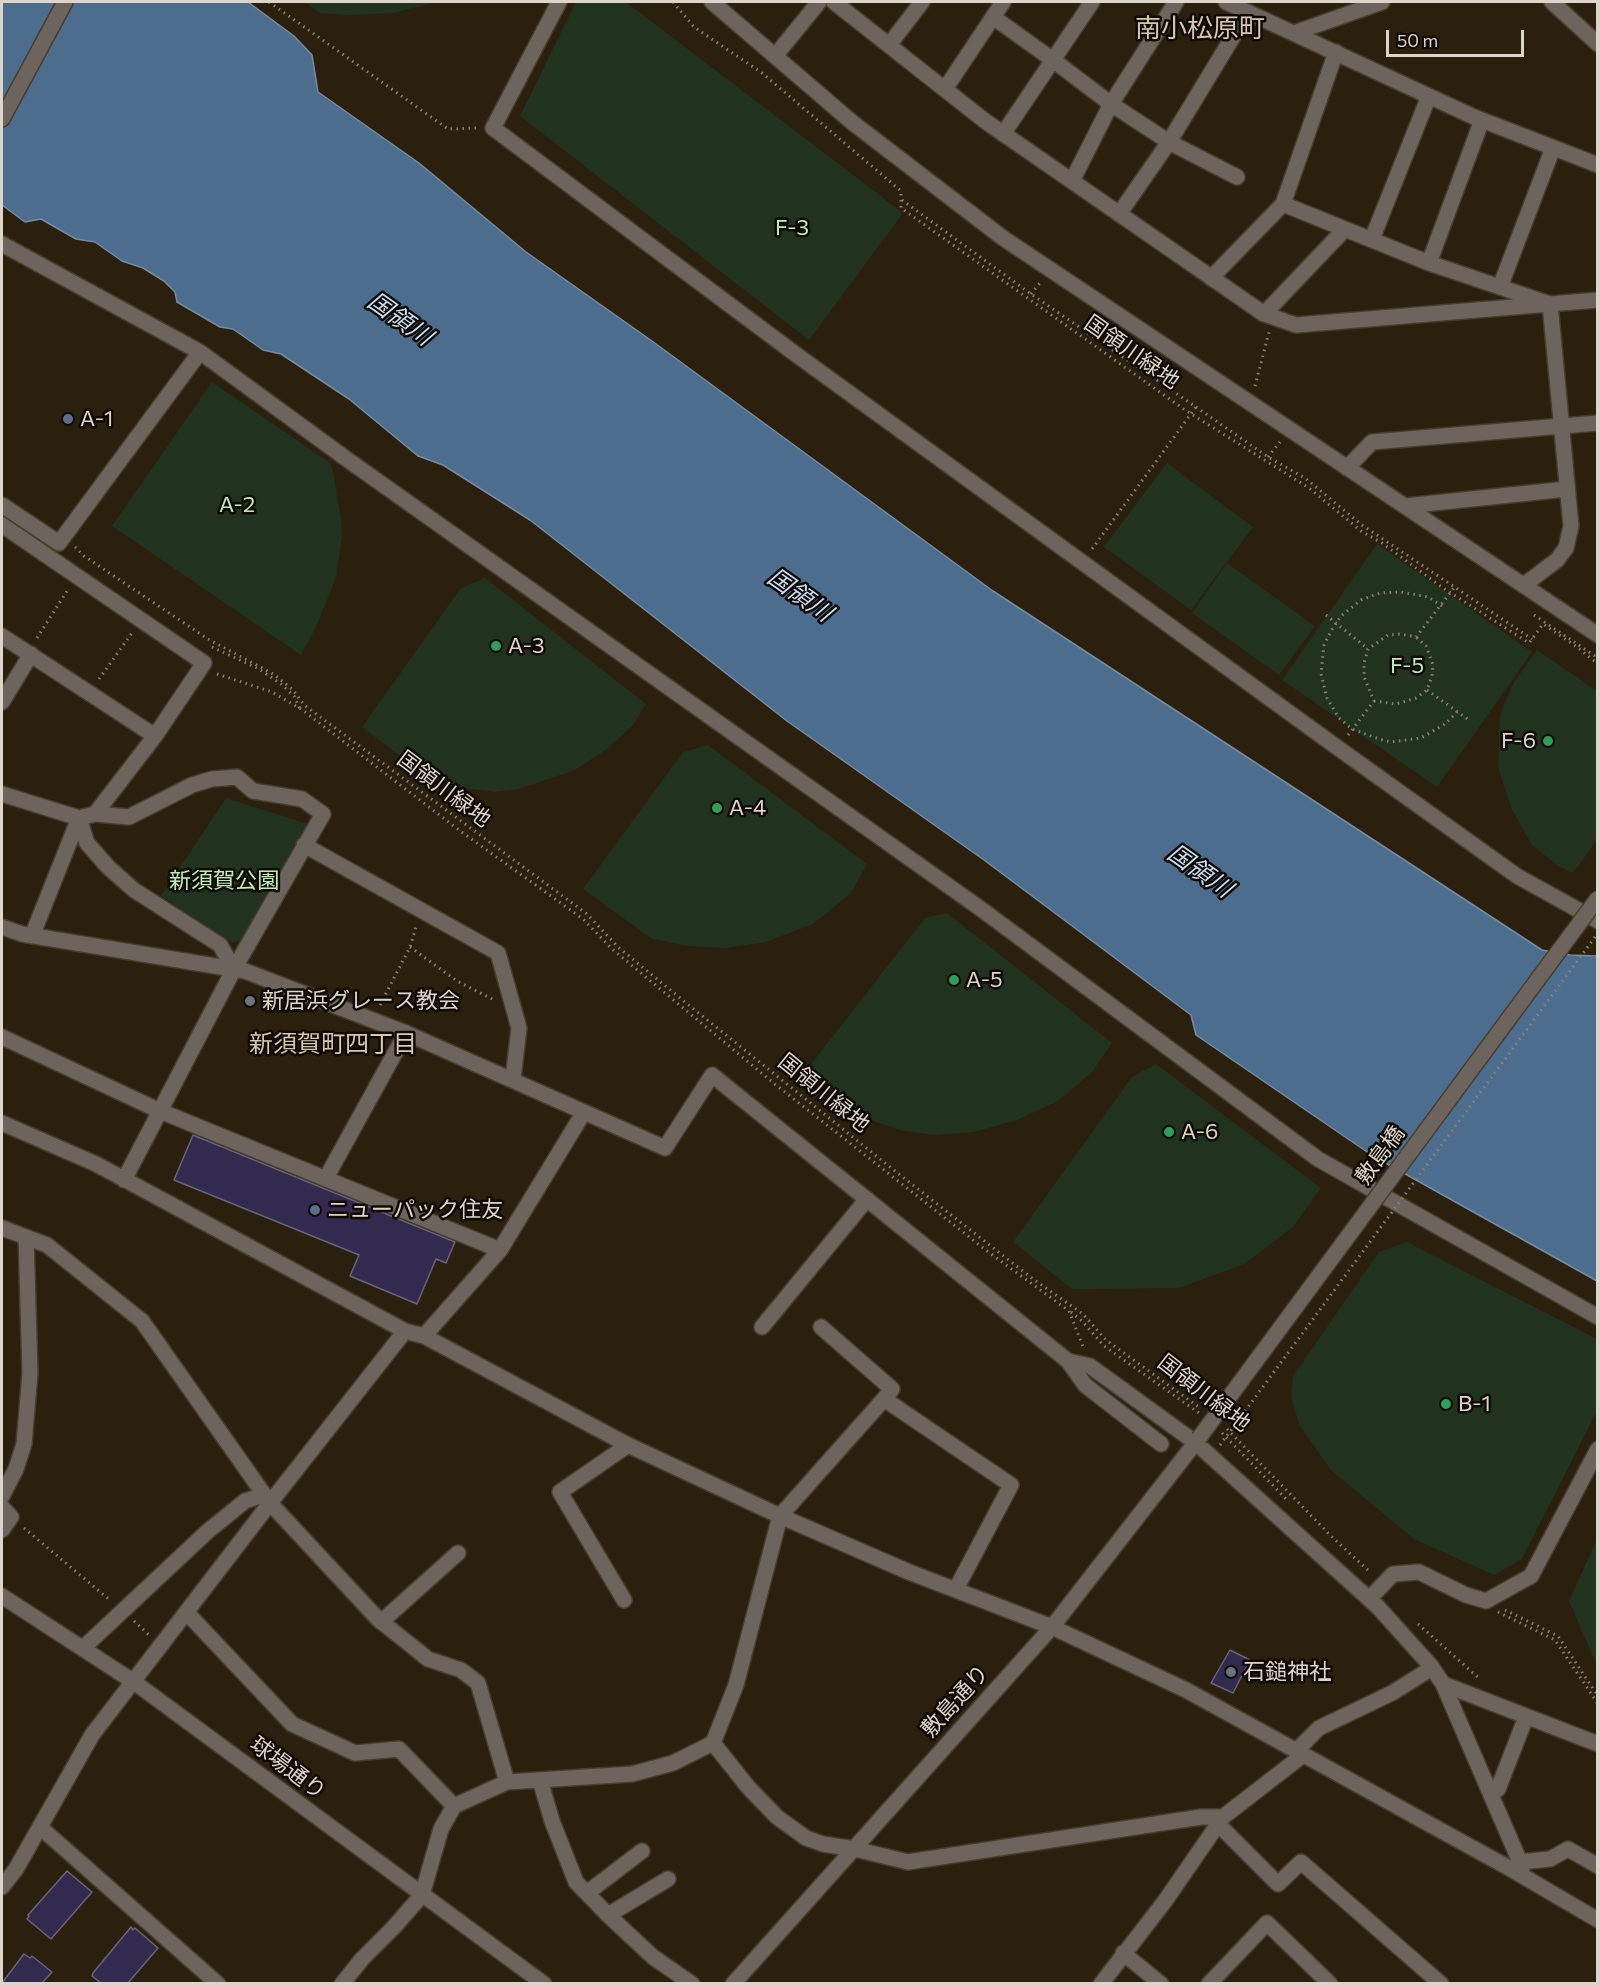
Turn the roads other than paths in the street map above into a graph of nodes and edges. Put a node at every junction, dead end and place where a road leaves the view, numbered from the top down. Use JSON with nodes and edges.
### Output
{"nodes":[{"id":1,"x":65,"y":2,"type":"edge"},
{"id":2,"x":559,"y":2,"type":"edge"},
{"id":3,"x":712,"y":2,"type":"edge"},
{"id":4,"x":819,"y":2,"type":"edge"},
{"id":5,"x":834,"y":2,"type":"edge"},
{"id":6,"x":922,"y":2,"type":"edge"},
{"id":7,"x":1003,"y":2,"type":"edge"},
{"id":8,"x":1092,"y":2,"type":"edge"},
{"id":9,"x":1176,"y":2,"type":"edge"},
{"id":10,"x":1226,"y":2,"type":"edge"},
{"id":11,"x":1382,"y":2,"type":"edge"},
{"id":12,"x":1552,"y":2,"type":"edge"},
{"id":13,"x":1248,"y":12,"type":"junction"},
{"id":14,"x":993,"y":17,"type":"junction"},
{"id":15,"x":1294,"y":33,"type":"junction"},
{"id":16,"x":1598,"y":44,"type":"edge"},
{"id":17,"x":889,"y":45,"type":"junction"},
{"id":18,"x":1336,"y":52,"type":"junction"},
{"id":19,"x":775,"y":56,"type":"junction"},
{"id":20,"x":1053,"y":60,"type":"junction"},
{"id":21,"x":945,"y":89,"type":"junction"},
{"id":22,"x":1429,"y":96,"type":"junction"},
{"id":23,"x":1111,"y":104,"type":"junction"},
{"id":24,"x":2,"y":119,"type":"edge"},
{"id":25,"x":1482,"y":120,"type":"junction"},
{"id":26,"x":1004,"y":134,"type":"junction"},
{"id":27,"x":1169,"y":142,"type":"junction"},
{"id":28,"x":1553,"y":148,"type":"junction"},
{"id":29,"x":1598,"y":165,"type":"edge"},
{"id":30,"x":1237,"y":177,"type":"dead end"},
{"id":31,"x":1072,"y":181,"type":"junction"},
{"id":32,"x":1283,"y":204,"type":"junction"},
{"id":33,"x":1119,"y":214,"type":"junction"},
{"id":34,"x":1345,"y":229,"type":"junction"},
{"id":35,"x":1372,"y":239,"type":"junction"},
{"id":36,"x":2,"y":244,"type":"edge"},
{"id":37,"x":1429,"y":263,"type":"junction"},
{"id":38,"x":1211,"y":278,"type":"junction"},
{"id":39,"x":1500,"y":287,"type":"junction"},
{"id":40,"x":1598,"y":300,"type":"edge"},
{"id":41,"x":1550,"y":304,"type":"junction"},
{"id":42,"x":1270,"y":316,"type":"junction"},
{"id":43,"x":200,"y":352,"type":"junction"},
{"id":44,"x":1598,"y":423,"type":"edge"},
{"id":45,"x":1563,"y":426,"type":"junction"},
{"id":46,"x":1347,"y":468,"type":"junction"},
{"id":47,"x":1567,"y":489,"type":"junction"},
{"id":48,"x":2,"y":505,"type":"edge"},
{"id":49,"x":1405,"y":506,"type":"junction"},
{"id":50,"x":2,"y":525,"type":"edge"},
{"id":51,"x":1524,"y":585,"type":"junction"},
{"id":52,"x":1598,"y":634,"type":"edge"},
{"id":53,"x":2,"y":636,"type":"edge"},
{"id":54,"x":29,"y":653,"type":"junction"},
{"id":55,"x":2,"y":702,"type":"edge"},
{"id":56,"x":155,"y":736,"type":"junction"},
{"id":57,"x":2,"y":794,"type":"edge"},
{"id":58,"x":95,"y":814,"type":"junction"},
{"id":59,"x":79,"y":818,"type":"junction"},
{"id":60,"x":304,"y":845,"type":"junction"},
{"id":61,"x":1598,"y":898,"type":"edge"},
{"id":62,"x":1598,"y":921,"type":"edge"},
{"id":63,"x":2,"y":927,"type":"edge"},
{"id":64,"x":32,"y":936,"type":"junction"},
{"id":65,"x":234,"y":969,"type":"junction"},
{"id":66,"x":406,"y":1033,"type":"junction"},
{"id":67,"x":2,"y":1037,"type":"edge"},
{"id":68,"x":513,"y":1079,"type":"junction"},
{"id":69,"x":160,"y":1111,"type":"junction"},
{"id":70,"x":585,"y":1112,"type":"junction"},
{"id":71,"x":2,"y":1123,"type":"edge"},
{"id":72,"x":326,"y":1178,"type":"junction"},
{"id":73,"x":124,"y":1180,"type":"junction"},
{"id":74,"x":867,"y":1199,"type":"junction"},
{"id":75,"x":2,"y":1228,"type":"edge"},
{"id":76,"x":26,"y":1237,"type":"junction"},
{"id":77,"x":500,"y":1250,"type":"junction"},
{"id":78,"x":1598,"y":1317,"type":"edge"},
{"id":79,"x":762,"y":1327,"type":"dead end"},
{"id":80,"x":821,"y":1327,"type":"dead end"},
{"id":81,"x":405,"y":1331,"type":"junction"},
{"id":82,"x":424,"y":1336,"type":"junction"},
{"id":83,"x":1068,"y":1361,"type":"junction"},
{"id":84,"x":884,"y":1399,"type":"junction"},
{"id":85,"x":1197,"y":1440,"type":"junction"},
{"id":86,"x":1161,"y":1444,"type":"dead end"},
{"id":87,"x":628,"y":1445,"type":"junction"},
{"id":88,"x":1598,"y":1449,"type":"edge"},
{"id":89,"x":2,"y":1496,"type":"edge"},
{"id":90,"x":267,"y":1499,"type":"junction"},
{"id":91,"x":6,"y":1512,"type":"edge"},
{"id":92,"x":780,"y":1516,"type":"junction"},
{"id":93,"x":2,"y":1530,"type":"edge"},
{"id":94,"x":458,"y":1553,"type":"dead end"},
{"id":95,"x":956,"y":1589,"type":"junction"},
{"id":96,"x":2,"y":1596,"type":"edge"},
{"id":97,"x":1370,"y":1598,"type":"junction"},
{"id":98,"x":624,"y":1600,"type":"dead end"},
{"id":99,"x":187,"y":1613,"type":"junction"},
{"id":100,"x":381,"y":1622,"type":"junction"},
{"id":101,"x":1052,"y":1627,"type":"junction"},
{"id":102,"x":83,"y":1648,"type":"junction"},
{"id":103,"x":1432,"y":1668,"type":"junction"},
{"id":104,"x":134,"y":1682,"type":"junction"},
{"id":105,"x":1443,"y":1684,"type":"junction"},
{"id":106,"x":1526,"y":1717,"type":"junction"},
{"id":107,"x":713,"y":1743,"type":"junction"},
{"id":108,"x":1598,"y":1744,"type":"edge"},
{"id":109,"x":1300,"y":1753,"type":"junction"},
{"id":110,"x":540,"y":1780,"type":"junction"},
{"id":111,"x":507,"y":1782,"type":"junction"},
{"id":112,"x":1491,"y":1794,"type":"junction"},
{"id":113,"x":454,"y":1806,"type":"junction"},
{"id":114,"x":1221,"y":1821,"type":"junction"},
{"id":115,"x":40,"y":1827,"type":"junction"},
{"id":116,"x":855,"y":1849,"type":"junction"},
{"id":117,"x":642,"y":1851,"type":"dead end"},
{"id":118,"x":1598,"y":1866,"type":"edge"},
{"id":119,"x":1522,"y":1869,"type":"junction"},
{"id":120,"x":668,"y":1879,"type":"dead end"},
{"id":121,"x":2,"y":1887,"type":"edge"},
{"id":122,"x":587,"y":1893,"type":"junction"},
{"id":123,"x":422,"y":1895,"type":"junction"},
{"id":124,"x":608,"y":1915,"type":"junction"},
{"id":125,"x":1598,"y":1920,"type":"edge"},
{"id":126,"x":1123,"y":1953,"type":"junction"},
{"id":127,"x":218,"y":1983,"type":"edge"},
{"id":128,"x":342,"y":1983,"type":"edge"},
{"id":129,"x":544,"y":1983,"type":"edge"},
{"id":130,"x":692,"y":1983,"type":"edge"},
{"id":131,"x":733,"y":1983,"type":"edge"},
{"id":132,"x":1101,"y":1983,"type":"edge"},
{"id":133,"x":1161,"y":1983,"type":"edge"},
{"id":134,"x":1209,"y":1983,"type":"edge"},
{"id":135,"x":1330,"y":1983,"type":"edge"},
{"id":136,"x":1441,"y":1983,"type":"edge"}],
"edges":[{"from":1,"to":24,"type":"street"},
{"from":2,"to":62,"type":"street"},
{"from":3,"to":19,"type":"street"},
{"from":4,"to":19,"type":"street"},
{"from":5,"to":17,"type":"street"},
{"from":6,"to":17,"type":"street"},
{"from":7,"to":14,"type":"street"},
{"from":8,"to":20,"type":"street"},
{"from":9,"to":23,"type":"street"},
{"from":10,"to":13,"type":"street"},
{"from":11,"to":15,"type":"street"},
{"from":12,"to":16,"type":"street"},
{"from":13,"to":15,"type":"street"},
{"from":13,"to":27,"type":"street"},
{"from":14,"to":20,"type":"street"},
{"from":14,"to":21,"type":"street"},
{"from":15,"to":18,"type":"street"},
{"from":17,"to":21,"type":"street"},
{"from":18,"to":22,"type":"street"},
{"from":18,"to":32,"type":"street"},
{"from":19,"to":46,"type":"street"},
{"from":20,"to":23,"type":"street"},
{"from":20,"to":26,"type":"street"},
{"from":21,"to":26,"type":"street"},
{"from":22,"to":25,"type":"street"},
{"from":22,"to":35,"type":"street"},
{"from":23,"to":27,"type":"street"},
{"from":23,"to":31,"type":"street"},
{"from":25,"to":28,"type":"street"},
{"from":25,"to":37,"type":"street"},
{"from":26,"to":31,"type":"street"},
{"from":27,"to":30,"type":"street"},
{"from":27,"to":33,"type":"street"},
{"from":28,"to":29,"type":"street"},
{"from":28,"to":39,"type":"street"},
{"from":31,"to":33,"type":"street"},
{"from":32,"to":34,"type":"street"},
{"from":32,"to":38,"type":"street"},
{"from":33,"to":38,"type":"street"},
{"from":34,"to":35,"type":"street"},
{"from":34,"to":42,"type":"street"},
{"from":35,"to":37,"type":"street"},
{"from":36,"to":43,"type":"street"},
{"from":37,"to":39,"type":"street"},
{"from":38,"to":42,"type":"street"},
{"from":39,"to":41,"type":"street"},
{"from":40,"to":41,"type":"street"},
{"from":41,"to":42,"type":"street"},
{"from":41,"to":45,"type":"street"},
{"from":43,"to":48,"type":"street"},
{"from":43,"to":78,"type":"street"},
{"from":44,"to":45,"type":"street"},
{"from":45,"to":46,"type":"street"},
{"from":45,"to":47,"type":"street"},
{"from":46,"to":49,"type":"street"},
{"from":47,"to":49,"type":"street"},
{"from":47,"to":51,"type":"street"},
{"from":49,"to":51,"type":"street"},
{"from":50,"to":56,"type":"street"},
{"from":51,"to":52,"type":"street"},
{"from":53,"to":54,"type":"street"},
{"from":54,"to":55,"type":"street"},
{"from":54,"to":56,"type":"street"},
{"from":56,"to":58,"type":"street"},
{"from":57,"to":59,"type":"street"},
{"from":58,"to":59,"type":"street"},
{"from":58,"to":60,"type":"street"},
{"from":59,"to":64,"type":"street"},
{"from":59,"to":65,"type":"street"},
{"from":60,"to":65,"type":"street"},
{"from":60,"to":68,"type":"street"},
{"from":61,"to":85,"type":"street","name":"敷島橋","bridge":true},
{"from":63,"to":64,"type":"street"},
{"from":64,"to":65,"type":"street"},
{"from":65,"to":66,"type":"street"},
{"from":65,"to":69,"type":"street"},
{"from":66,"to":68,"type":"street"},
{"from":66,"to":72,"type":"street"},
{"from":67,"to":69,"type":"street"},
{"from":68,"to":70,"type":"street"},
{"from":69,"to":72,"type":"street"},
{"from":69,"to":73,"type":"street"},
{"from":70,"to":74,"type":"street"},
{"from":70,"to":77,"type":"street"},
{"from":71,"to":73,"type":"street"},
{"from":72,"to":77,"type":"street"},
{"from":73,"to":81,"type":"street"},
{"from":74,"to":79,"type":"street"},
{"from":74,"to":83,"type":"street"},
{"from":75,"to":76,"type":"street"},
{"from":76,"to":89,"type":"street"},
{"from":76,"to":90,"type":"street"},
{"from":77,"to":82,"type":"street"},
{"from":80,"to":84,"type":"street"},
{"from":81,"to":82,"type":"street"},
{"from":81,"to":90,"type":"street"},
{"from":82,"to":87,"type":"street"},
{"from":83,"to":85,"type":"street"},
{"from":83,"to":86,"type":"street"},
{"from":84,"to":92,"type":"street"},
{"from":84,"to":95,"type":"street"},
{"from":85,"to":97,"type":"street"},
{"from":85,"to":101,"type":"street","name":"敷島通り"},
{"from":87,"to":92,"type":"street"},
{"from":87,"to":98,"type":"street"},
{"from":88,"to":97,"type":"street"},
{"from":90,"to":99,"type":"street"},
{"from":90,"to":100,"type":"street"},
{"from":90,"to":102,"type":"street"},
{"from":91,"to":93,"type":"street"},
{"from":92,"to":95,"type":"street"},
{"from":92,"to":107,"type":"street"},
{"from":94,"to":100,"type":"street"},
{"from":95,"to":101,"type":"street"},
{"from":96,"to":102,"type":"street","name":"球場通り"},
{"from":97,"to":103,"type":"street"},
{"from":99,"to":104,"type":"street"},
{"from":99,"to":113,"type":"street"},
{"from":100,"to":111,"type":"street"},
{"from":101,"to":109,"type":"street"},
{"from":101,"to":116,"type":"street","name":"敷島通り"},
{"from":102,"to":104,"type":"street","name":"球場通り"},
{"from":103,"to":105,"type":"street"},
{"from":103,"to":109,"type":"street"},
{"from":104,"to":115,"type":"street"},
{"from":104,"to":123,"type":"street","name":"球場通り"},
{"from":105,"to":106,"type":"street"},
{"from":105,"to":112,"type":"street"},
{"from":106,"to":108,"type":"street"},
{"from":106,"to":112,"type":"street"},
{"from":107,"to":110,"type":"street"},
{"from":107,"to":116,"type":"street"},
{"from":109,"to":114,"type":"street"},
{"from":109,"to":119,"type":"street"},
{"from":110,"to":111,"type":"street"},
{"from":110,"to":122,"type":"street"},
{"from":111,"to":113,"type":"street"},
{"from":112,"to":119,"type":"street"},
{"from":113,"to":123,"type":"street"},
{"from":114,"to":116,"type":"street"},
{"from":114,"to":126,"type":"street"},
{"from":114,"to":136,"type":"street"},
{"from":115,"to":121,"type":"street"},
{"from":115,"to":127,"type":"street"},
{"from":116,"to":131,"type":"street","name":"敷島通り"},
{"from":117,"to":122,"type":"street"},
{"from":118,"to":119,"type":"street"},
{"from":119,"to":125,"type":"street"},
{"from":120,"to":124,"type":"street"},
{"from":122,"to":124,"type":"street"},
{"from":123,"to":128,"type":"street"},
{"from":123,"to":129,"type":"street","name":"球場通り"},
{"from":124,"to":130,"type":"street"},
{"from":126,"to":132,"type":"street"},
{"from":126,"to":133,"type":"street"},
{"from":134,"to":135,"type":"street"}]}
